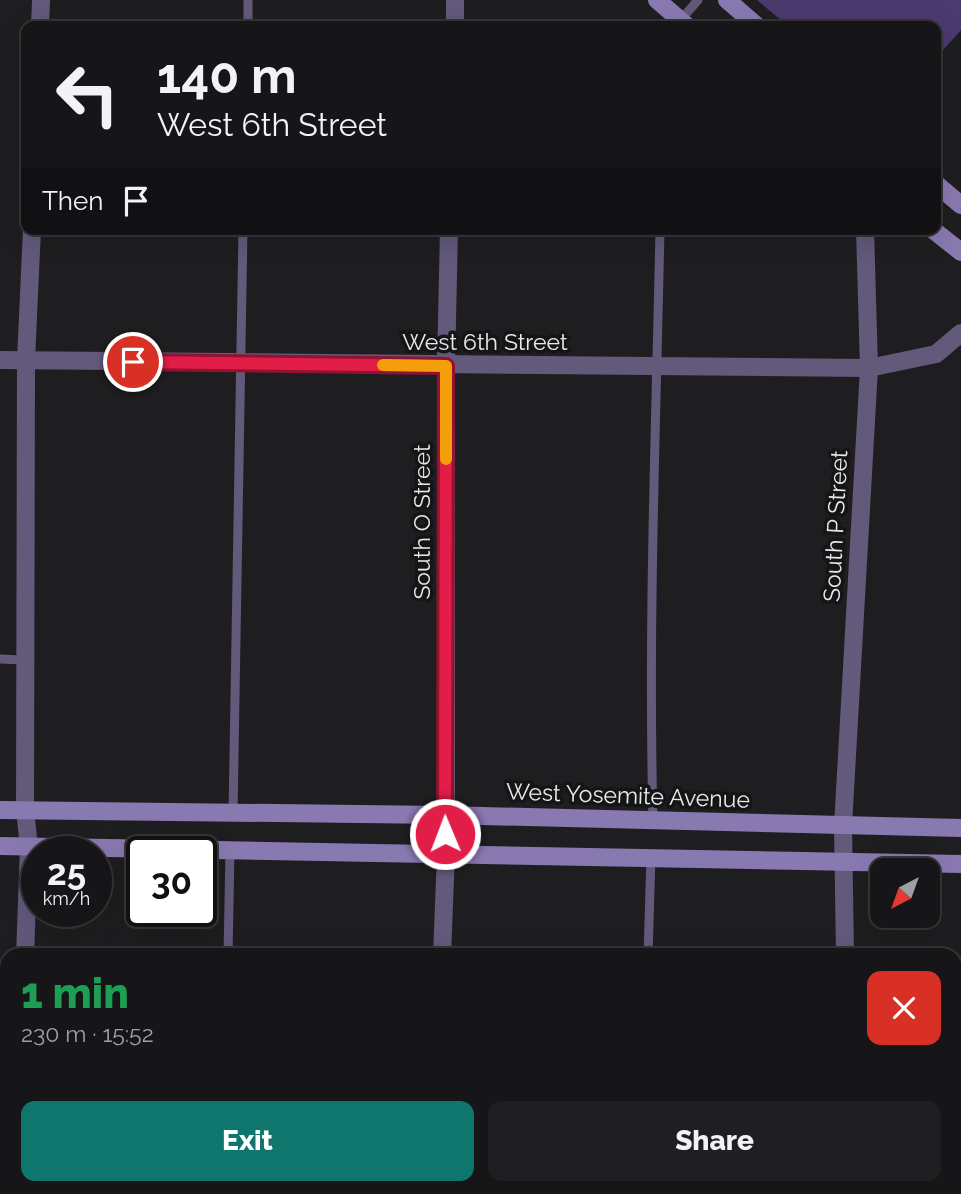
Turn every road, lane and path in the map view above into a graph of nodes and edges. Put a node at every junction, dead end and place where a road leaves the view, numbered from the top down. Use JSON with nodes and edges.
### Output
{"nodes":[{"id":1,"x":41,"y":0,"type":"edge"},
{"id":2,"x":248,"y":0,"type":"edge"},
{"id":3,"x":455,"y":0,"type":"edge"},
{"id":4,"x":657,"y":0,"type":"edge"},
{"id":5,"x":698,"y":0,"type":"edge"},
{"id":6,"x":727,"y":0,"type":"edge"},
{"id":7,"x":40,"y":21,"type":"edge"},
{"id":8,"x":248,"y":21,"type":"edge"},
{"id":9,"x":454,"y":21,"type":"edge"},
{"id":10,"x":678,"y":21,"type":"edge"},
{"id":11,"x":683,"y":21,"type":"edge"},
{"id":12,"x":751,"y":21,"type":"edge"},
{"id":13,"x":941,"y":188,"type":"edge"},
{"id":14,"x":961,"y":205,"type":"edge"},
{"id":15,"x":32,"y":235,"type":"edge"},
{"id":16,"x":243,"y":235,"type":"edge"},
{"id":17,"x":449,"y":235,"type":"edge"},
{"id":18,"x":660,"y":235,"type":"edge"},
{"id":19,"x":864,"y":235,"type":"edge"},
{"id":20,"x":940,"y":235,"type":"edge"},
{"id":21,"x":961,"y":252,"type":"edge"},
{"id":22,"x":961,"y":333,"type":"edge"},
{"id":23,"x":0,"y":360,"type":"edge"},
{"id":24,"x":26,"y":360,"type":"junction"},
{"id":25,"x":239,"y":363,"type":"junction"},
{"id":26,"x":446,"y":366,"type":"junction"},
{"id":27,"x":659,"y":367,"type":"junction"},
{"id":28,"x":869,"y":368,"type":"junction"},
{"id":29,"x":0,"y":659,"type":"edge"},
{"id":30,"x":24,"y":660,"type":"junction"},
{"id":31,"x":0,"y":810,"type":"edge"},
{"id":32,"x":25,"y":810,"type":"junction"},
{"id":33,"x":233,"y":814,"type":"junction"},
{"id":34,"x":444,"y":815,"type":"junction"},
{"id":35,"x":653,"y":820,"type":"junction"},
{"id":36,"x":843,"y":826,"type":"junction"},
{"id":37,"x":961,"y":828,"type":"edge"},
{"id":38,"x":28,"y":836,"type":"edge"},
{"id":39,"x":0,"y":846,"type":"edge"},
{"id":40,"x":21,"y":847,"type":"edge"},
{"id":41,"x":112,"y":848,"type":"edge"},
{"id":42,"x":230,"y":849,"type":"junction"},
{"id":43,"x":446,"y":853,"type":"junction"},
{"id":44,"x":651,"y":856,"type":"junction"},
{"id":45,"x":845,"y":863,"type":"junction"},
{"id":46,"x":961,"y":864,"type":"edge"},
{"id":47,"x":26,"y":927,"type":"edge"},
{"id":48,"x":25,"y":948,"type":"edge"},
{"id":49,"x":228,"y":948,"type":"edge"},
{"id":50,"x":442,"y":948,"type":"edge"},
{"id":51,"x":648,"y":948,"type":"edge"},
{"id":52,"x":845,"y":948,"type":"edge"}],
"edges":[{"from":1,"to":7,"type":"street"},
{"from":2,"to":8,"type":"lane"},
{"from":3,"to":9,"type":"street"},
{"from":4,"to":10,"type":"main road"},
{"from":5,"to":11,"type":"lane"},
{"from":6,"to":12,"type":"main road"},
{"from":13,"to":14,"type":"main road"},
{"from":15,"to":24,"type":"street"},
{"from":16,"to":25,"type":"lane"},
{"from":17,"to":26,"type":"street","name":"South O Street"},
{"from":18,"to":27,"type":"lane"},
{"from":19,"to":28,"type":"street","name":"South P Street"},
{"from":20,"to":21,"type":"main road"},
{"from":22,"to":28,"type":"street","name":"West 6th Street"},
{"from":23,"to":24,"type":"street","name":"West 6th Street"},
{"from":24,"to":25,"type":"street","name":"West 6th Street"},
{"from":24,"to":30,"type":"street"},
{"from":25,"to":26,"type":"street","name":"West 6th Street"},
{"from":25,"to":33,"type":"lane"},
{"from":26,"to":27,"type":"street","name":"West 6th Street"},
{"from":26,"to":34,"type":"street","name":"South O Street"},
{"from":27,"to":28,"type":"street","name":"West 6th Street"},
{"from":27,"to":35,"type":"lane"},
{"from":28,"to":36,"type":"street","name":"South P Street"},
{"from":29,"to":30,"type":"lane"},
{"from":30,"to":32,"type":"street"},
{"from":31,"to":32,"type":"main road","name":"West Yosemite Avenue"},
{"from":32,"to":33,"type":"main road","name":"West Yosemite Avenue"},
{"from":32,"to":38,"type":"street"},
{"from":33,"to":34,"type":"main road","name":"West Yosemite Avenue"},
{"from":34,"to":35,"type":"main road","name":"West Yosemite Avenue"},
{"from":34,"to":43,"type":"street","name":"South O Street"},
{"from":35,"to":36,"type":"main road","name":"West Yosemite Avenue"},
{"from":36,"to":37,"type":"main road","name":"West Yosemite Avenue"},
{"from":36,"to":45,"type":"street","name":"South P Street"},
{"from":39,"to":40,"type":"main road"},
{"from":41,"to":42,"type":"main road"},
{"from":42,"to":43,"type":"main road"},
{"from":42,"to":49,"type":"lane"},
{"from":43,"to":44,"type":"main road"},
{"from":43,"to":50,"type":"street","name":"South O Street"},
{"from":44,"to":45,"type":"main road"},
{"from":44,"to":51,"type":"lane"},
{"from":45,"to":46,"type":"main road"},
{"from":45,"to":52,"type":"street","name":"South P Street"},
{"from":47,"to":48,"type":"street"}]}
